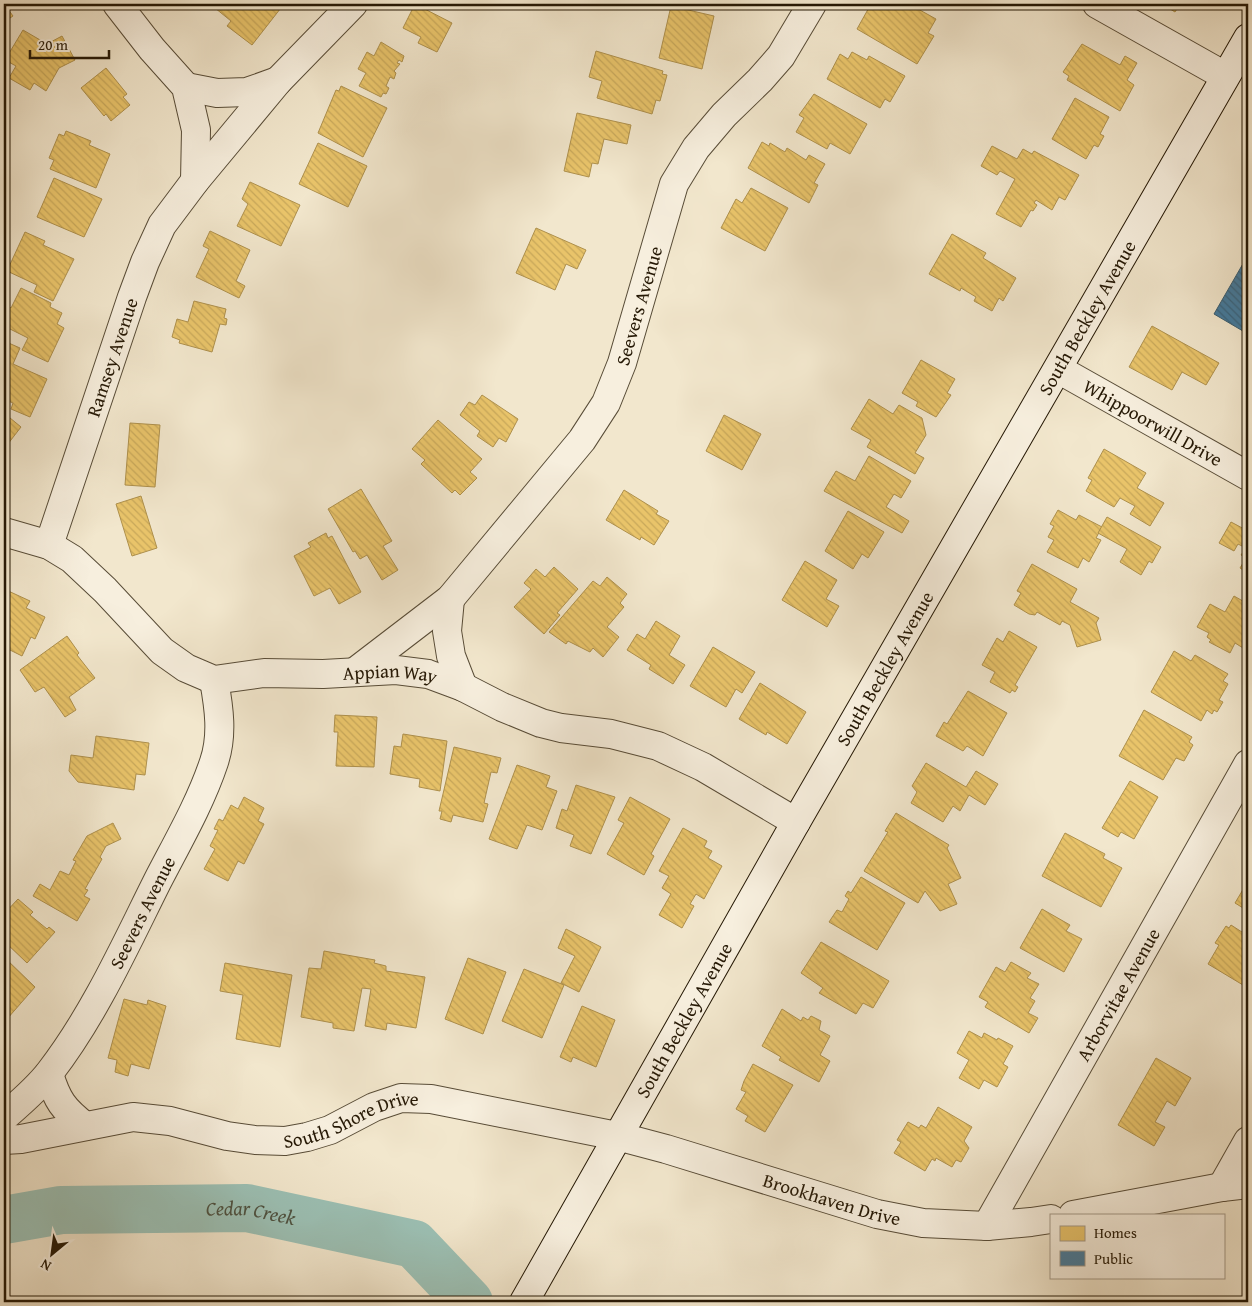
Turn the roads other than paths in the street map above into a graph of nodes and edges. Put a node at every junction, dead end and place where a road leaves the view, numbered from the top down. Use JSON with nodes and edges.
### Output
{"nodes":[{"id":1,"x":117,"y":4,"type":"edge"},
{"id":2,"x":353,"y":4,"type":"edge"},
{"id":3,"x":812,"y":4,"type":"edge"},
{"id":4,"x":1097,"y":4,"type":"edge"},
{"id":5,"x":1248,"y":38,"type":"edge"},
{"id":6,"x":1225,"y":76,"type":"junction"},
{"id":7,"x":278,"y":81,"type":"junction"},
{"id":8,"x":186,"y":87,"type":"junction"},
{"id":9,"x":194,"y":181,"type":"junction"},
{"id":10,"x":1058,"y":369,"type":"junction"},
{"id":11,"x":1248,"y":476,"type":"edge"},
{"id":12,"x":4,"y":532,"type":"edge"},
{"id":13,"x":49,"y":545,"type":"junction"},
{"id":14,"x":450,"y":599,"type":"junction"},
{"id":15,"x":356,"y":671,"type":"junction"},
{"id":16,"x":214,"y":680,"type":"junction"},
{"id":17,"x":463,"y":687,"type":"junction"},
{"id":18,"x":1248,"y":764,"type":"edge"},
{"id":19,"x":796,"y":822,"type":"junction"},
{"id":20,"x":49,"y":1074,"type":"junction"},
{"id":21,"x":4,"y":1117,"type":"edge"},
{"id":22,"x":85,"y":1126,"type":"junction"},
{"id":23,"x":617,"y":1136,"type":"junction"},
{"id":24,"x":4,"y":1140,"type":"edge"},
{"id":25,"x":1248,"y":1141,"type":"edge"},
{"id":26,"x":1235,"y":1186,"type":"edge"},
{"id":27,"x":1079,"y":1214,"type":"edge"},
{"id":28,"x":1050,"y":1219,"type":"edge"},
{"id":29,"x":987,"y":1226,"type":"junction"},
{"id":30,"x":524,"y":1302,"type":"edge"}],
"edges":[{"from":1,"to":8,"type":"street"},
{"from":2,"to":7,"type":"street","name":"Ramsey Avenue"},
{"from":3,"to":14,"type":"street","name":"Seevers Avenue"},
{"from":4,"to":6,"type":"street"},
{"from":5,"to":6,"type":"street","name":"South Beckley Avenue"},
{"from":6,"to":10,"type":"street","name":"South Beckley Avenue"},
{"from":7,"to":8,"type":"street"},
{"from":7,"to":9,"type":"street","name":"Ramsey Avenue"},
{"from":8,"to":9,"type":"street"},
{"from":9,"to":13,"type":"street","name":"Ramsey Avenue"},
{"from":10,"to":11,"type":"street","name":"Whippoorwill Drive"},
{"from":10,"to":19,"type":"street","name":"South Beckley Avenue"},
{"from":12,"to":13,"type":"street"},
{"from":13,"to":16,"type":"street"},
{"from":14,"to":15,"type":"street","name":"Seevers Avenue"},
{"from":14,"to":17,"type":"street"},
{"from":15,"to":16,"type":"street","name":"Appian Way"},
{"from":15,"to":17,"type":"street","name":"Appian Way"},
{"from":16,"to":20,"type":"street","name":"Seevers Avenue"},
{"from":17,"to":19,"type":"street","name":"Appian Way"},
{"from":18,"to":29,"type":"street","name":"Arborvitae Avenue"},
{"from":19,"to":23,"type":"street","name":"South Beckley Avenue"},
{"from":20,"to":21,"type":"street","name":"Seevers Avenue"},
{"from":20,"to":22,"type":"street"},
{"from":22,"to":23,"type":"street","name":"South Shore Drive"},
{"from":22,"to":24,"type":"street","name":"South Shore Drive"},
{"from":23,"to":29,"type":"street","name":"Brookhaven Drive"},
{"from":23,"to":30,"type":"street","name":"South Beckley Avenue"},
{"from":25,"to":26,"type":"street"},
{"from":26,"to":27,"type":"street"},
{"from":28,"to":29,"type":"street","name":"Brookhaven Drive"}]}
